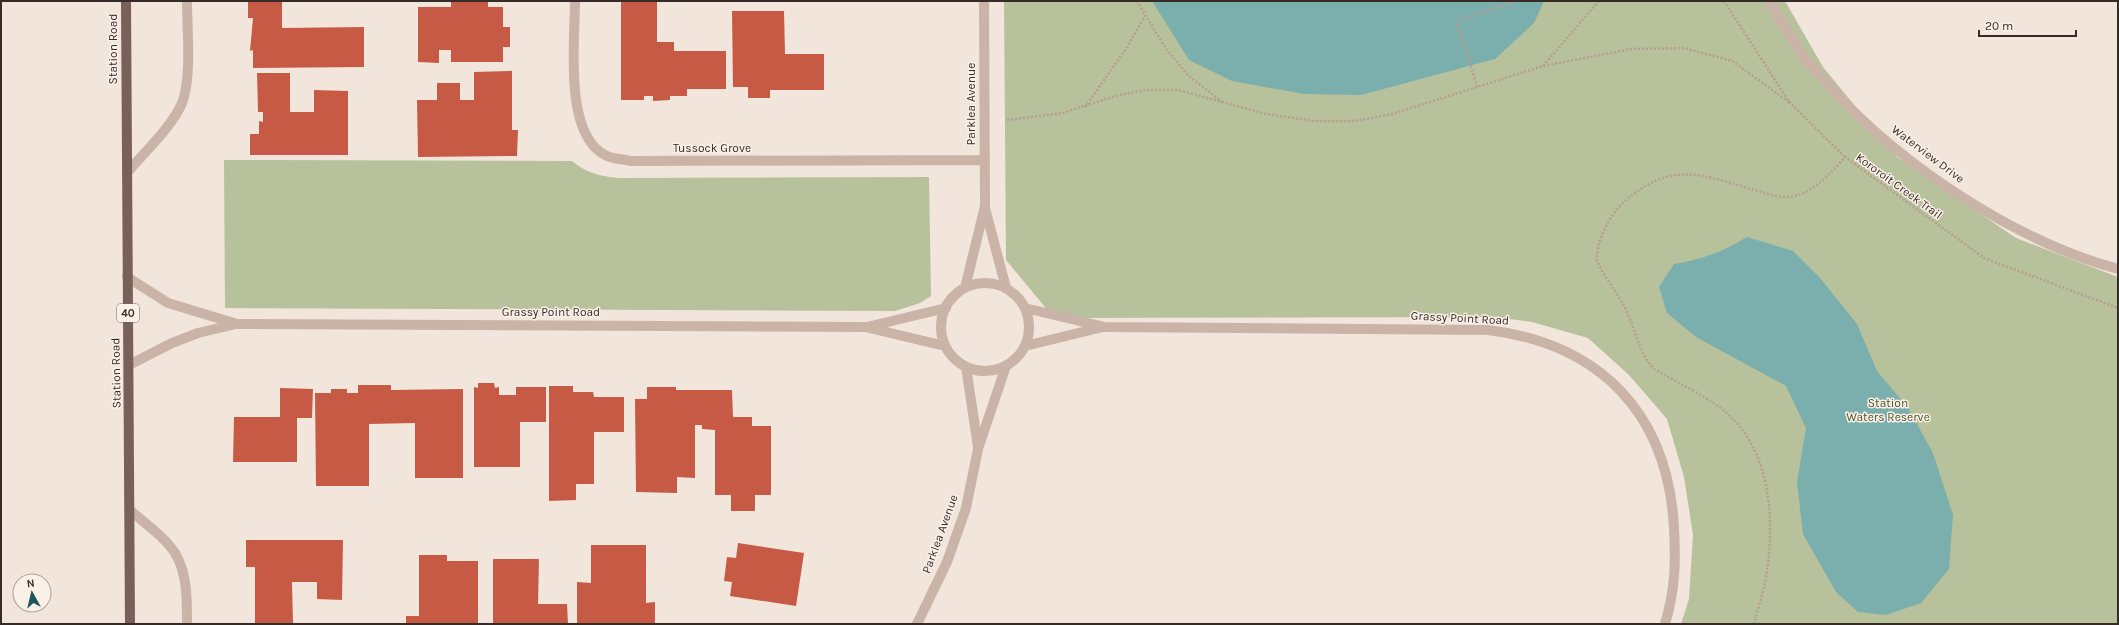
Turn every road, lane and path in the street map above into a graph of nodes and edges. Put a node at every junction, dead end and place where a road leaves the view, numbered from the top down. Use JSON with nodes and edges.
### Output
{"nodes":[{"id":1,"x":126,"y":1,"type":"edge"},
{"id":2,"x":187,"y":1,"type":"edge"},
{"id":3,"x":575,"y":1,"type":"edge"},
{"id":4,"x":984,"y":1,"type":"edge"},
{"id":5,"x":1137,"y":1,"type":"edge"},
{"id":6,"x":1518,"y":1,"type":"edge"},
{"id":7,"x":1599,"y":1,"type":"edge"},
{"id":8,"x":1724,"y":1,"type":"edge"},
{"id":9,"x":1769,"y":1,"type":"edge"},
{"id":10,"x":1145,"y":16,"type":"junction"},
{"id":11,"x":1543,"y":66,"type":"junction"},
{"id":12,"x":1477,"y":87,"type":"junction"},
{"id":13,"x":1790,"y":102,"type":"junction"},
{"id":14,"x":1224,"y":103,"type":"junction"},
{"id":15,"x":1085,"y":107,"type":"junction"},
{"id":16,"x":984,"y":122,"type":"junction"},
{"id":17,"x":1845,"y":158,"type":"junction"},
{"id":18,"x":985,"y":160,"type":"junction"},
{"id":19,"x":127,"y":173,"type":"junction"},
{"id":20,"x":985,"y":206,"type":"junction"},
{"id":21,"x":2118,"y":269,"type":"edge"},
{"id":22,"x":127,"y":277,"type":"junction"},
{"id":23,"x":965,"y":288,"type":"junction"},
{"id":24,"x":1006,"y":288,"type":"junction"},
{"id":25,"x":946,"y":308,"type":"junction"},
{"id":26,"x":1025,"y":308,"type":"junction"},
{"id":27,"x":2118,"y":308,"type":"edge"},
{"id":28,"x":236,"y":324,"type":"junction"},
{"id":29,"x":865,"y":327,"type":"junction"},
{"id":30,"x":1105,"y":327,"type":"junction"},
{"id":31,"x":945,"y":346,"type":"junction"},
{"id":32,"x":1025,"y":346,"type":"junction"},
{"id":33,"x":129,"y":365,"type":"junction"},
{"id":34,"x":1006,"y":366,"type":"junction"},
{"id":35,"x":966,"y":367,"type":"junction"},
{"id":36,"x":978,"y":449,"type":"junction"},
{"id":37,"x":130,"y":510,"type":"junction"},
{"id":38,"x":130,"y":624,"type":"edge"},
{"id":39,"x":187,"y":624,"type":"edge"},
{"id":40,"x":916,"y":624,"type":"edge"},
{"id":41,"x":1665,"y":624,"type":"edge"},
{"id":42,"x":1754,"y":624,"type":"edge"}],
"edges":[{"from":1,"to":19,"type":"main road","name":"Station Road","number":"40"},
{"from":2,"to":19,"type":"street"},
{"from":3,"to":18,"type":"street","name":"Tussock Grove"},
{"from":4,"to":16,"type":"street","name":"Parklea Avenue"},
{"from":5,"to":10,"type":"path"},
{"from":6,"to":12,"type":"path"},
{"from":7,"to":11,"type":"path"},
{"from":8,"to":13,"type":"path"},
{"from":9,"to":21,"type":"street","name":"Waterview Drive"},
{"from":10,"to":14,"type":"path"},
{"from":10,"to":15,"type":"path"},
{"from":11,"to":12,"type":"path"},
{"from":11,"to":13,"type":"path"},
{"from":12,"to":14,"type":"path"},
{"from":13,"to":17,"type":"path"},
{"from":14,"to":15,"type":"path"},
{"from":15,"to":16,"type":"path"},
{"from":16,"to":18,"type":"street","name":"Parklea Avenue"},
{"from":17,"to":27,"type":"path","name":"Kororoit Creek Trail"},
{"from":17,"to":42,"type":"path","name":"Kororoit Creek Trail"},
{"from":18,"to":20,"type":"street","name":"Parklea Avenue"},
{"from":19,"to":22,"type":"main road","name":"Station Road","number":"40"},
{"from":20,"to":23,"type":"street","name":"Parklea Avenue"},
{"from":20,"to":24,"type":"street","name":"Parklea Avenue"},
{"from":22,"to":28,"type":"street","name":"Grassy Point Road"},
{"from":22,"to":33,"type":"main road","name":"Station Road","number":"40"},
{"from":23,"to":24,"type":"street"},
{"from":23,"to":25,"type":"street"},
{"from":24,"to":26,"type":"street"},
{"from":25,"to":29,"type":"street","name":"Grassy Point Road"},
{"from":25,"to":31,"type":"street"},
{"from":26,"to":30,"type":"street","name":"Grassy Point Road"},
{"from":26,"to":32,"type":"street"},
{"from":28,"to":29,"type":"street","name":"Grassy Point Road"},
{"from":28,"to":33,"type":"street","name":"Grassy Point Road"},
{"from":29,"to":31,"type":"street","name":"Grassy Point Road"},
{"from":30,"to":32,"type":"street","name":"Grassy Point Road"},
{"from":30,"to":41,"type":"street","name":"Grassy Point Road"},
{"from":31,"to":35,"type":"street"},
{"from":32,"to":34,"type":"street"},
{"from":33,"to":37,"type":"main road","name":"Station Road","number":"40"},
{"from":34,"to":35,"type":"street"},
{"from":34,"to":36,"type":"street","name":"Parklea Avenue"},
{"from":35,"to":36,"type":"street","name":"Parklea Avenue"},
{"from":36,"to":40,"type":"street","name":"Parklea Avenue"},
{"from":37,"to":38,"type":"main road","name":"Station Road","number":"40"},
{"from":37,"to":39,"type":"street"}]}
